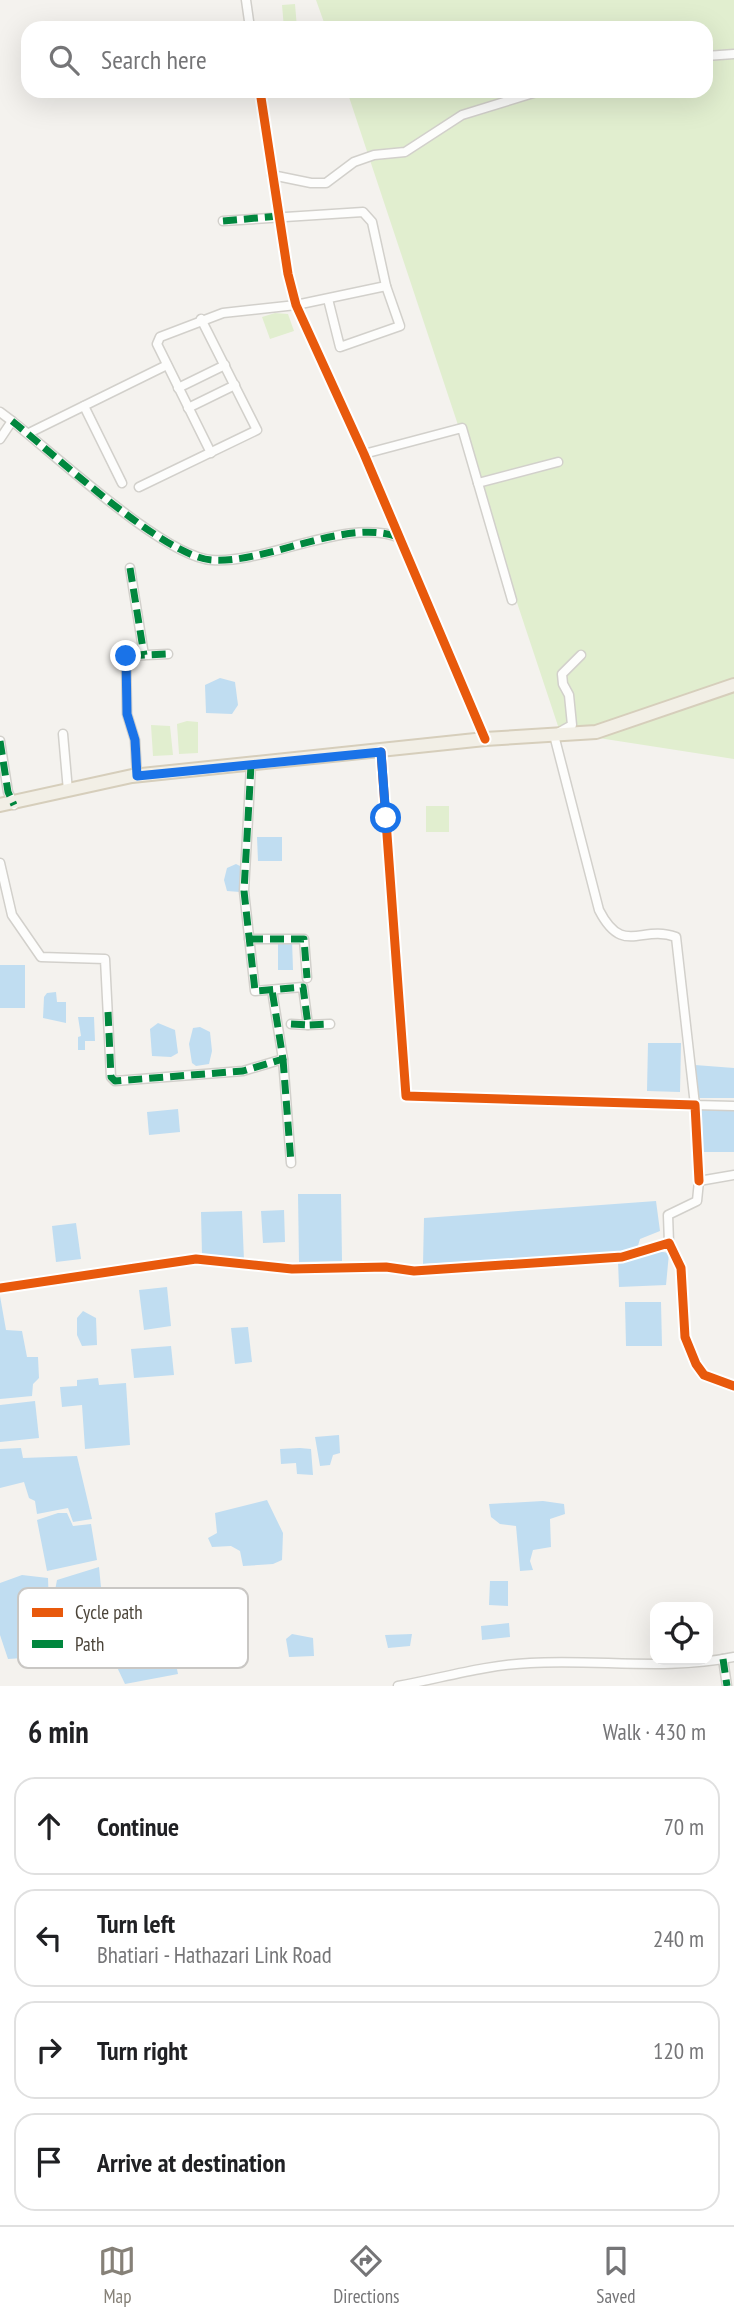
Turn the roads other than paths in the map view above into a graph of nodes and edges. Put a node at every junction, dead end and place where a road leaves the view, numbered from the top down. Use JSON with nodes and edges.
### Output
{"nodes":[{"id":1,"x":246,"y":0,"type":"edge"},
{"id":2,"x":249,"y":21,"type":"edge"},
{"id":3,"x":734,"y":54,"type":"edge"},
{"id":4,"x":713,"y":56,"type":"edge"},
{"id":5,"x":261,"y":98,"type":"edge"},
{"id":6,"x":517,"y":98,"type":"edge"},
{"id":7,"x":272,"y":175,"type":"junction"},
{"id":8,"x":280,"y":216,"type":"junction"},
{"id":9,"x":223,"y":220,"type":"dead end"},
{"id":10,"x":386,"y":286,"type":"junction"},
{"id":11,"x":328,"y":299,"type":"junction"},
{"id":12,"x":296,"y":305,"type":"junction"},
{"id":13,"x":201,"y":319,"type":"junction"},
{"id":14,"x":167,"y":365,"type":"junction"},
{"id":15,"x":225,"y":365,"type":"junction"},
{"id":16,"x":235,"y":385,"type":"junction"},
{"id":17,"x":178,"y":387,"type":"junction"},
{"id":18,"x":84,"y":406,"type":"junction"},
{"id":19,"x":188,"y":408,"type":"junction"},
{"id":20,"x":0,"y":412,"type":"edge"},
{"id":21,"x":12,"y":421,"type":"junction"},
{"id":22,"x":29,"y":433,"type":"junction"},
{"id":23,"x":0,"y":439,"type":"edge"},
{"id":24,"x":211,"y":453,"type":"junction"},
{"id":25,"x":364,"y":454,"type":"junction"},
{"id":26,"x":558,"y":462,"type":"dead end"},
{"id":27,"x":122,"y":483,"type":"dead end"},
{"id":28,"x":478,"y":483,"type":"junction"},
{"id":29,"x":139,"y":487,"type":"dead end"},
{"id":30,"x":400,"y":538,"type":"junction"},
{"id":31,"x":130,"y":568,"type":"dead end"},
{"id":32,"x":512,"y":600,"type":"dead end"},
{"id":33,"x":168,"y":654,"type":"dead end"},
{"id":34,"x":144,"y":655,"type":"junction"},
{"id":35,"x":581,"y":655,"type":"dead end"},
{"id":36,"x":734,"y":685,"type":"edge"},
{"id":37,"x":63,"y":734,"type":"dead end"},
{"id":38,"x":554,"y":735,"type":"junction"},
{"id":39,"x":485,"y":740,"type":"junction"},
{"id":40,"x":0,"y":741,"type":"edge"},
{"id":41,"x":381,"y":752,"type":"junction"},
{"id":42,"x":251,"y":765,"type":"junction"},
{"id":43,"x":137,"y":776,"type":"junction"},
{"id":44,"x":68,"y":791,"type":"junction"},
{"id":45,"x":14,"y":804,"type":"junction"},
{"id":46,"x":0,"y":806,"type":"edge"},
{"id":47,"x":0,"y":863,"type":"edge"},
{"id":48,"x":249,"y":939,"type":"junction"},
{"id":49,"x":307,"y":978,"type":"dead end"},
{"id":50,"x":272,"y":990,"type":"junction"},
{"id":51,"x":290,"y":1024,"type":"dead end"},
{"id":52,"x":330,"y":1024,"type":"dead end"},
{"id":53,"x":308,"y":1025,"type":"junction"},
{"id":54,"x":283,"y":1059,"type":"junction"},
{"id":55,"x":695,"y":1105,"type":"junction"},
{"id":56,"x":734,"y":1106,"type":"edge"},
{"id":57,"x":291,"y":1163,"type":"dead end"},
{"id":58,"x":734,"y":1175,"type":"edge"},
{"id":59,"x":699,"y":1181,"type":"junction"},
{"id":60,"x":669,"y":1243,"type":"junction"},
{"id":61,"x":0,"y":1288,"type":"edge"},
{"id":62,"x":734,"y":1386,"type":"edge"},
{"id":63,"x":734,"y":1657,"type":"edge"},
{"id":64,"x":723,"y":1659,"type":"junction"},
{"id":65,"x":398,"y":1686,"type":"edge"},
{"id":66,"x":727,"y":1686,"type":"edge"}],
"edges":[{"from":1,"to":2,"type":"street"},
{"from":3,"to":4,"type":"street"},
{"from":5,"to":7,"type":"street"},
{"from":6,"to":7,"type":"street"},
{"from":7,"to":8,"type":"street"},
{"from":8,"to":9,"type":"street"},
{"from":8,"to":10,"type":"street"},
{"from":8,"to":12,"type":"street"},
{"from":10,"to":11,"type":"street"},
{"from":10,"to":11,"type":"street"},
{"from":11,"to":12,"type":"street"},
{"from":12,"to":13,"type":"street"},
{"from":12,"to":25,"type":"street"},
{"from":13,"to":14,"type":"street"},
{"from":13,"to":15,"type":"street"},
{"from":14,"to":17,"type":"street"},
{"from":14,"to":18,"type":"street"},
{"from":15,"to":16,"type":"street"},
{"from":15,"to":17,"type":"street"},
{"from":16,"to":19,"type":"street"},
{"from":16,"to":24,"type":"street"},
{"from":17,"to":19,"type":"street"},
{"from":18,"to":22,"type":"street"},
{"from":18,"to":27,"type":"street"},
{"from":19,"to":24,"type":"street"},
{"from":20,"to":21,"type":"street"},
{"from":21,"to":22,"type":"street"},
{"from":21,"to":23,"type":"street"},
{"from":22,"to":30,"type":"street"},
{"from":24,"to":29,"type":"street"},
{"from":25,"to":28,"type":"street"},
{"from":25,"to":30,"type":"street"},
{"from":26,"to":28,"type":"street"},
{"from":28,"to":32,"type":"street"},
{"from":30,"to":39,"type":"street"},
{"from":31,"to":34,"type":"street"},
{"from":33,"to":34,"type":"street"},
{"from":34,"to":43,"type":"street"},
{"from":35,"to":38,"type":"street"},
{"from":36,"to":38,"type":"main road"},
{"from":37,"to":44,"type":"street"},
{"from":38,"to":39,"type":"main road"},
{"from":38,"to":55,"type":"street"},
{"from":39,"to":41,"type":"main road"},
{"from":40,"to":45,"type":"street"},
{"from":41,"to":42,"type":"main road"},
{"from":41,"to":55,"type":"street"},
{"from":42,"to":43,"type":"main road"},
{"from":42,"to":48,"type":"street"},
{"from":43,"to":44,"type":"main road"},
{"from":44,"to":45,"type":"main road"},
{"from":45,"to":46,"type":"main road"},
{"from":47,"to":54,"type":"street"},
{"from":48,"to":49,"type":"street"},
{"from":48,"to":50,"type":"street"},
{"from":50,"to":53,"type":"street"},
{"from":50,"to":54,"type":"street"},
{"from":51,"to":53,"type":"street"},
{"from":52,"to":53,"type":"street"},
{"from":54,"to":57,"type":"street"},
{"from":55,"to":56,"type":"street"},
{"from":55,"to":59,"type":"street"},
{"from":58,"to":59,"type":"street"},
{"from":59,"to":60,"type":"street"},
{"from":60,"to":61,"type":"street"},
{"from":60,"to":62,"type":"street"},
{"from":63,"to":64,"type":"street"},
{"from":64,"to":65,"type":"street"},
{"from":64,"to":66,"type":"street"}]}
